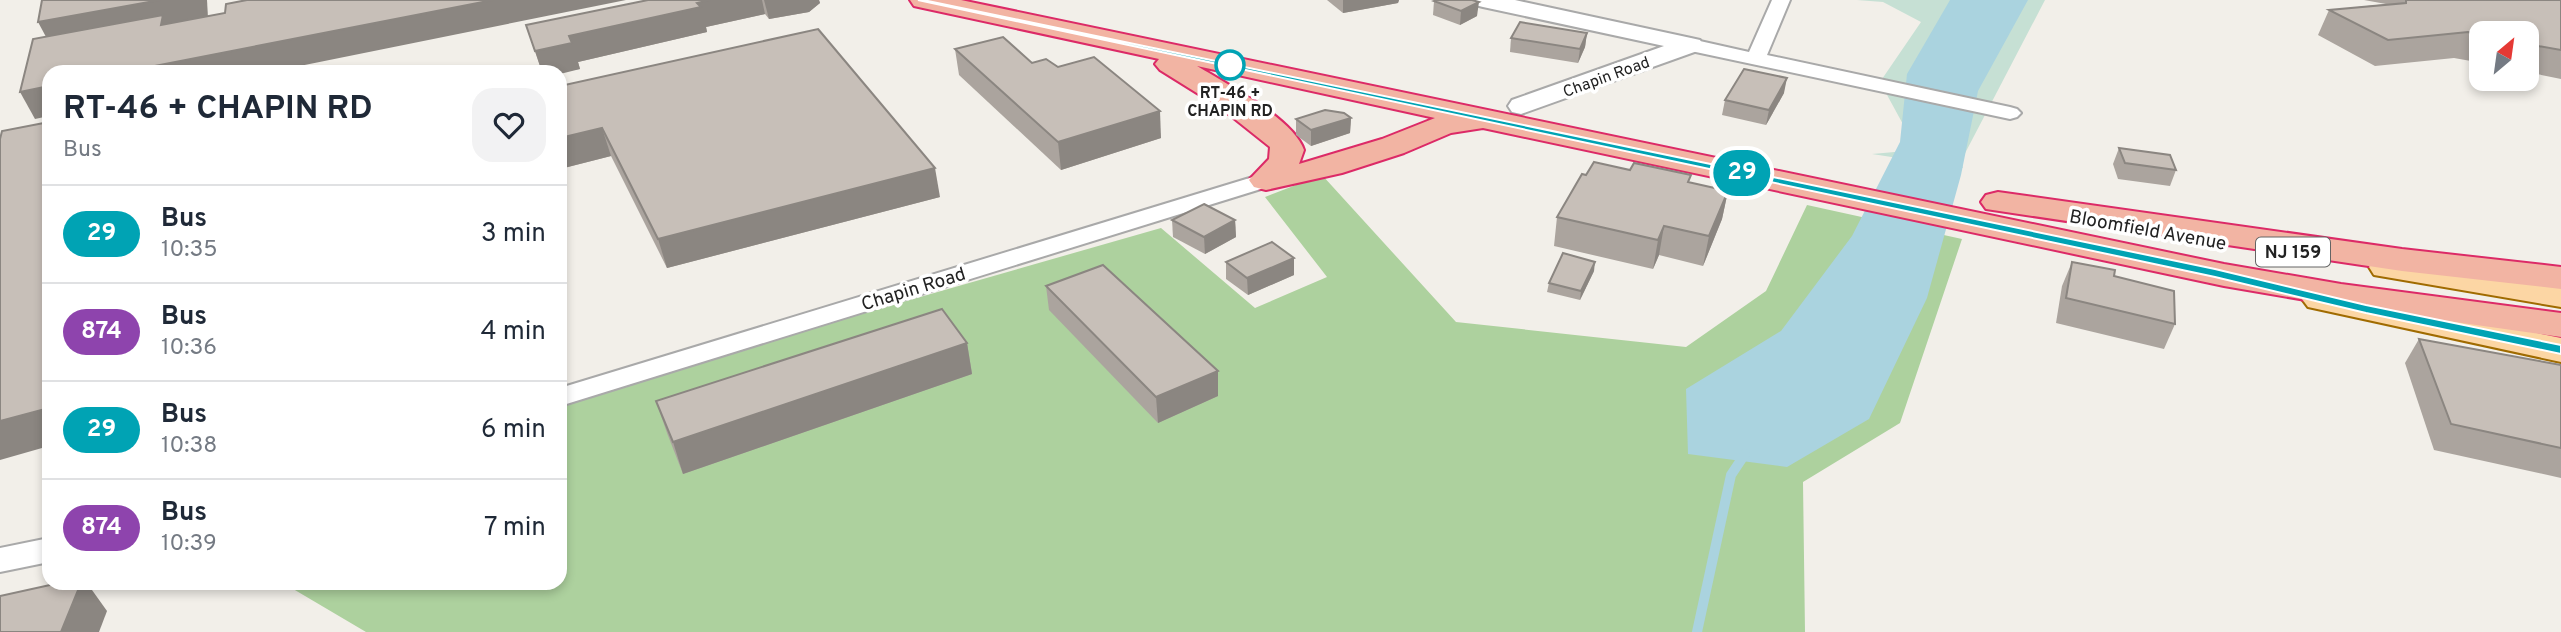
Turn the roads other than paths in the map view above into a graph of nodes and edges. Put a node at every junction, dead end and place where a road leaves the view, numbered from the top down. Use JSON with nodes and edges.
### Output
{"nodes":[{"id":1,"x":923,"y":0,"type":"edge"},
{"id":2,"x":1008,"y":0,"type":"edge"},
{"id":3,"x":1483,"y":0,"type":"edge"},
{"id":4,"x":1781,"y":0,"type":"edge"},
{"id":5,"x":1061,"y":29,"type":"junction"},
{"id":6,"x":1691,"y":45,"type":"junction"},
{"id":7,"x":1756,"y":59,"type":"junction"},
{"id":8,"x":2010,"y":113,"type":"dead end"},
{"id":9,"x":1521,"y":117,"type":"junction"},
{"id":10,"x":1266,"y":180,"type":"junction"},
{"id":11,"x":1961,"y":207,"type":"junction"},
{"id":12,"x":2026,"y":207,"type":"junction"},
{"id":13,"x":2224,"y":275,"type":"junction"},
{"id":14,"x":2561,"y":278,"type":"edge"},
{"id":15,"x":2561,"y":296,"type":"edge"},
{"id":16,"x":2561,"y":325,"type":"edge"},
{"id":17,"x":2561,"y":350,"type":"edge"},
{"id":18,"x":567,"y":395,"type":"edge"},
{"id":19,"x":42,"y":551,"type":"edge"},
{"id":20,"x":0,"y":560,"type":"edge"}],
"edges":[{"from":1,"to":5,"type":"highway"},
{"from":2,"to":9,"type":"highway"},
{"from":3,"to":6,"type":"street"},
{"from":4,"to":7,"type":"street"},
{"from":5,"to":9,"type":"highway"},
{"from":5,"to":10,"type":"highway"},
{"from":6,"to":7,"type":"street"},
{"from":6,"to":9,"type":"street","name":"Chapin Road"},
{"from":7,"to":8,"type":"street"},
{"from":9,"to":10,"type":"highway"},
{"from":9,"to":11,"type":"highway"},
{"from":10,"to":18,"type":"street","name":"Chapin Road"},
{"from":11,"to":12,"type":"highway"},
{"from":11,"to":13,"type":"highway"},
{"from":12,"to":14,"type":"highway"},
{"from":12,"to":15,"type":"main road","name":"Bloomfield Avenue","number":"NJ 159"},
{"from":13,"to":16,"type":"highway"},
{"from":13,"to":17,"type":"main road","name":"Bloomfield Avenue","number":"NJ 159"},
{"from":19,"to":20,"type":"street"}]}
